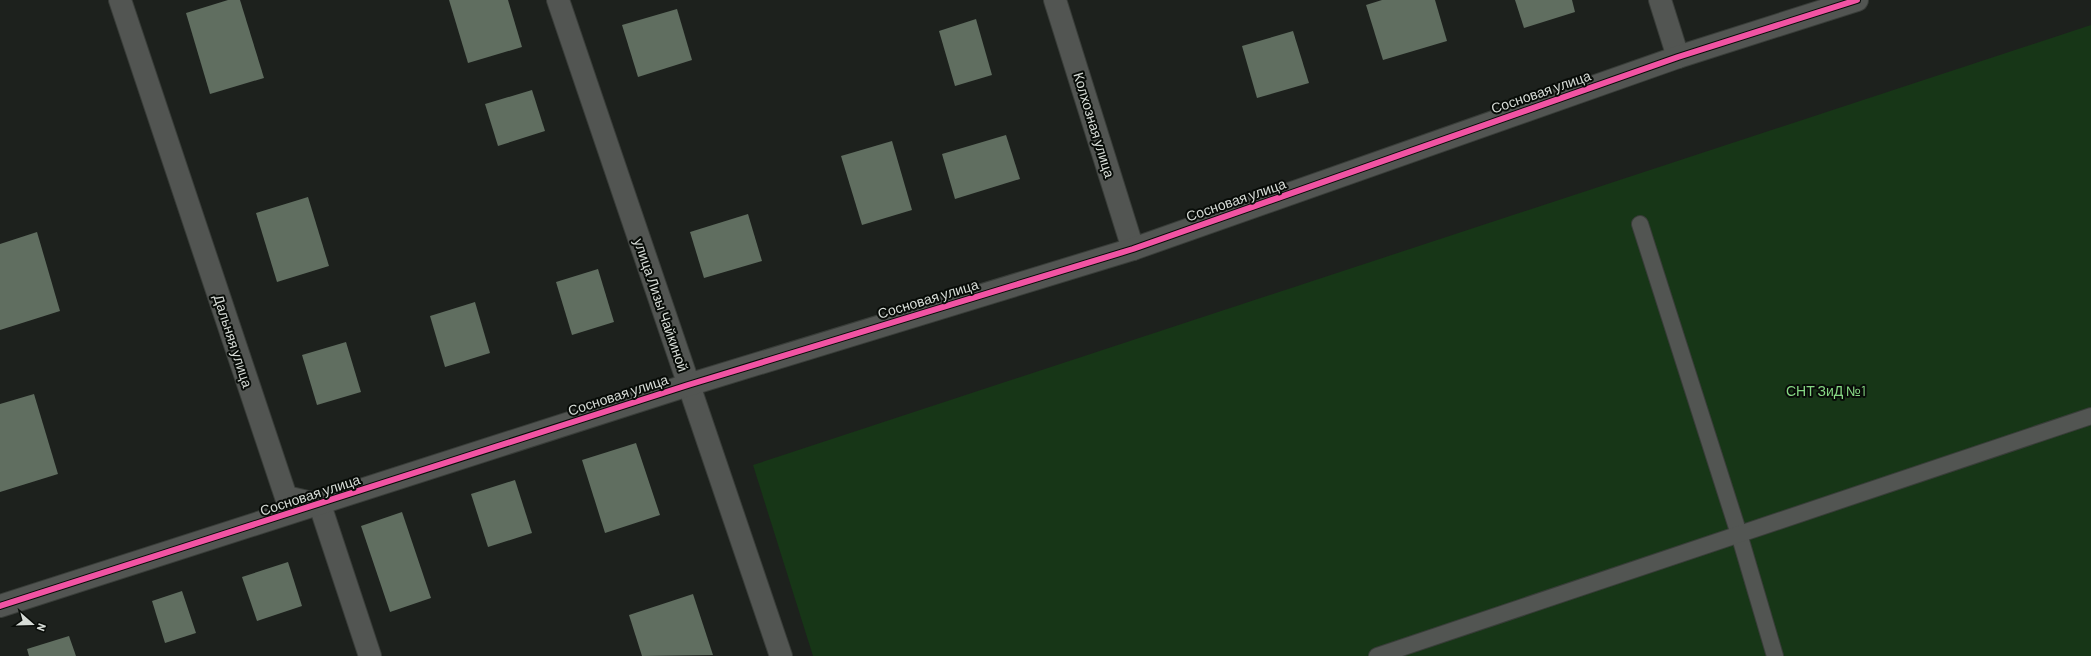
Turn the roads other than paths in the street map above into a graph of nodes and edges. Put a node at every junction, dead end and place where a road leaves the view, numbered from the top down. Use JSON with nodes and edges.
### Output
{"nodes":[{"id":1,"x":120,"y":0,"type":"edge"},
{"id":2,"x":558,"y":0,"type":"edge"},
{"id":3,"x":1055,"y":0,"type":"edge"},
{"id":4,"x":1660,"y":0,"type":"edge"},
{"id":5,"x":1858,"y":0,"type":"edge"},
{"id":6,"x":1678,"y":57,"type":"junction"},
{"id":7,"x":1640,"y":224,"type":"dead end"},
{"id":8,"x":1133,"y":249,"type":"junction"},
{"id":9,"x":688,"y":385,"type":"junction"},
{"id":10,"x":2091,"y":416,"type":"edge"},
{"id":11,"x":320,"y":505,"type":"junction"},
{"id":12,"x":1739,"y":534,"type":"junction"},
{"id":13,"x":0,"y":606,"type":"edge"},
{"id":14,"x":370,"y":656,"type":"edge"},
{"id":15,"x":781,"y":656,"type":"edge"},
{"id":16,"x":1377,"y":656,"type":"edge"},
{"id":17,"x":1775,"y":656,"type":"edge"}],
"edges":[{"from":1,"to":11,"type":"street","name":"Дальняя улица"},
{"from":2,"to":9,"type":"street","name":"улица Лизы Чайкиной"},
{"from":3,"to":8,"type":"street","name":"Колхозная улица"},
{"from":4,"to":6,"type":"street"},
{"from":5,"to":6,"type":"street","name":"Сосновая улица"},
{"from":6,"to":8,"type":"street","name":"Сосновая улица"},
{"from":7,"to":12,"type":"lane"},
{"from":8,"to":9,"type":"street","name":"Сосновая улица"},
{"from":9,"to":11,"type":"street","name":"Сосновая улица"},
{"from":9,"to":15,"type":"street","name":"улица Лизы Чайкиной"},
{"from":10,"to":12,"type":"lane"},
{"from":11,"to":13,"type":"street","name":"Сосновая улица"},
{"from":11,"to":14,"type":"street"},
{"from":12,"to":16,"type":"lane"},
{"from":12,"to":17,"type":"lane"}]}
